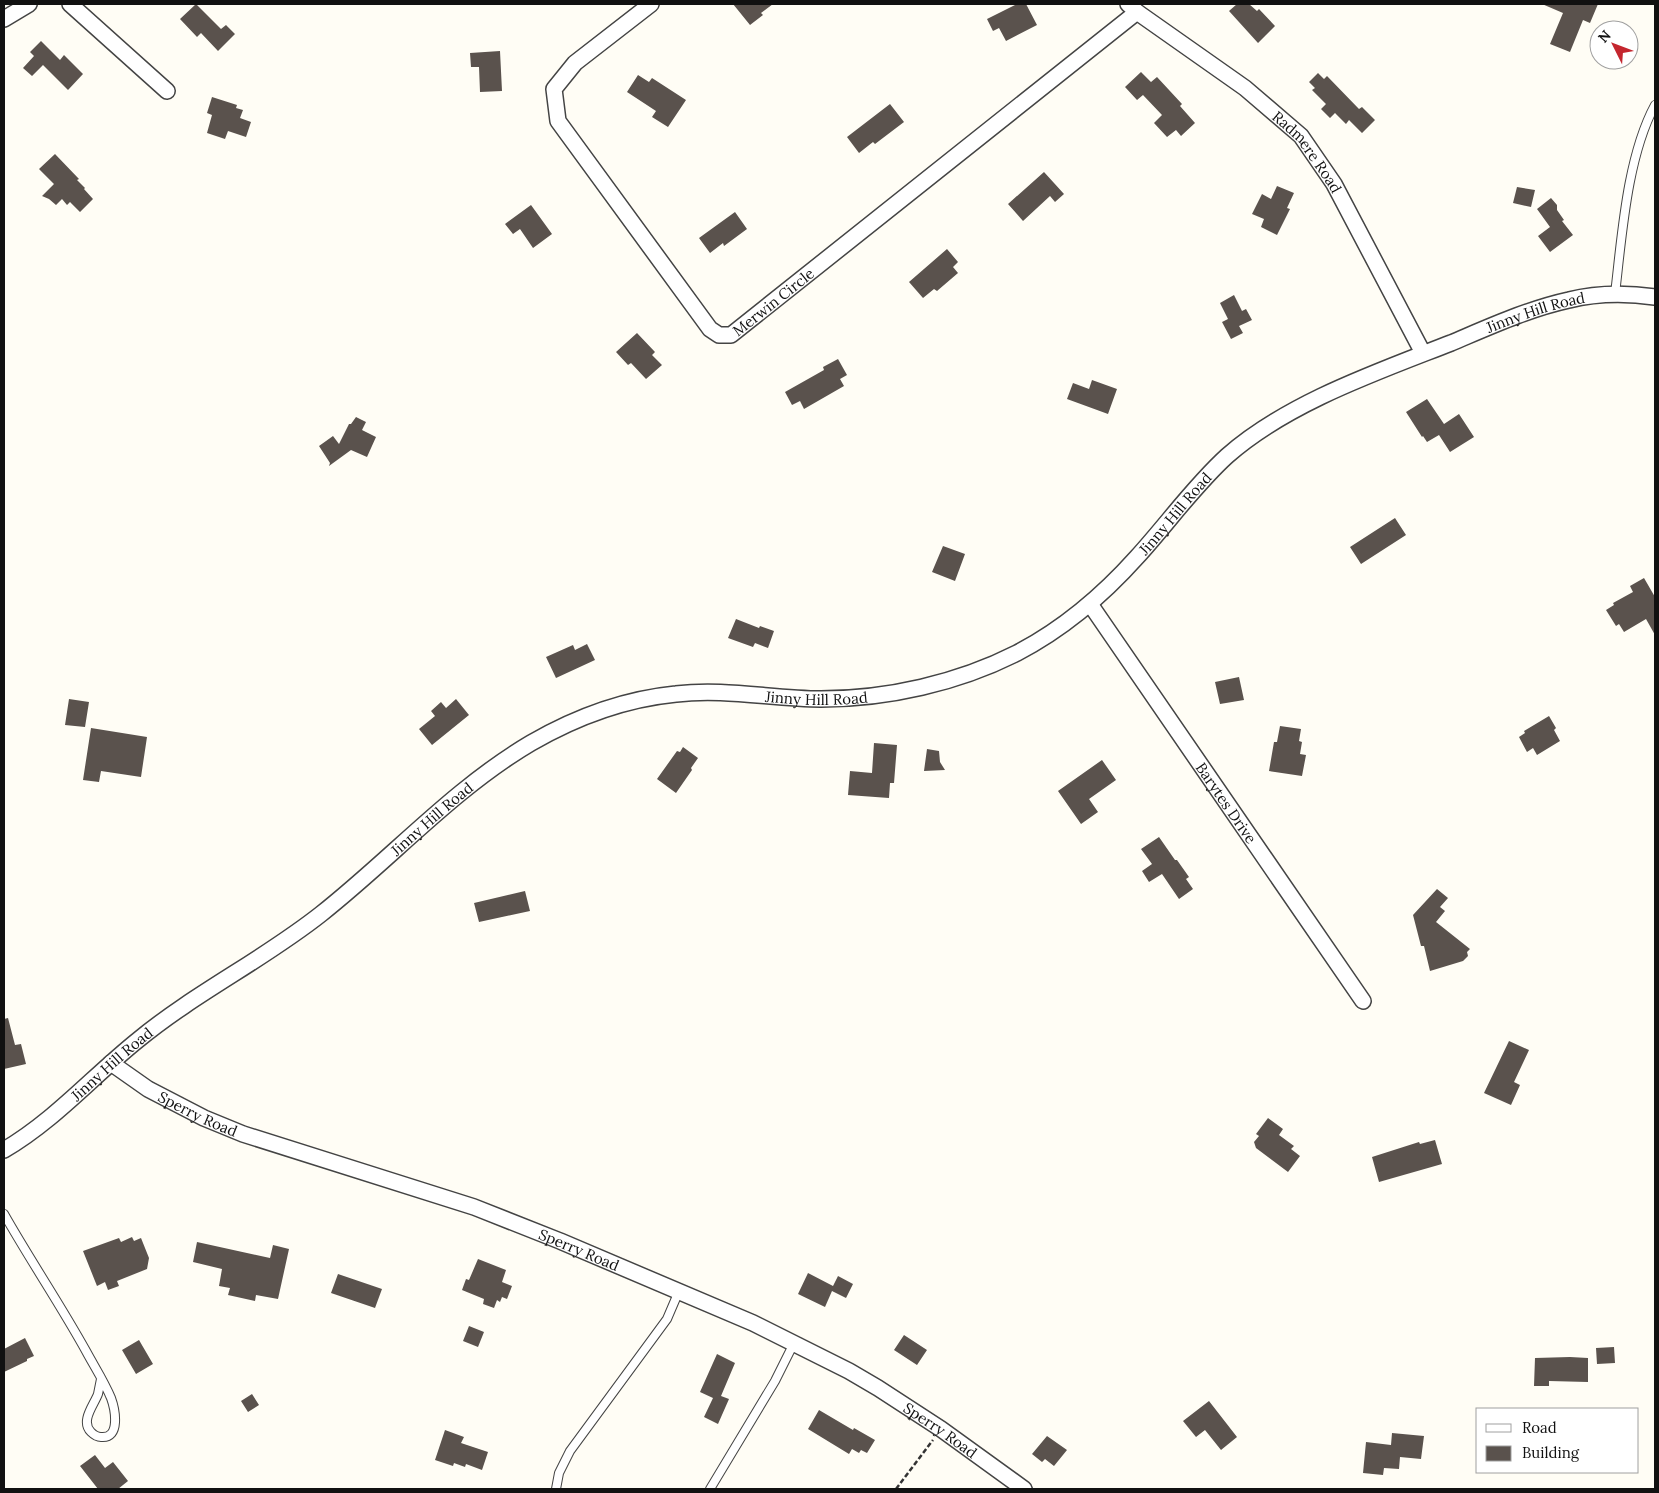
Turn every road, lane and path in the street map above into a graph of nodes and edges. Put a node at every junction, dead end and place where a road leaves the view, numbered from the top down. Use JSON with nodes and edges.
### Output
{"nodes":[{"id":1,"x":29,"y":4,"type":"edge"},
{"id":2,"x":70,"y":4,"type":"edge"},
{"id":3,"x":651,"y":4,"type":"edge"},
{"id":4,"x":1133,"y":8,"type":"edge"},
{"id":5,"x":4,"y":19,"type":"edge"},
{"id":6,"x":167,"y":91,"type":"dead end"},
{"id":7,"x":1655,"y":105,"type":"edge"},
{"id":8,"x":1615,"y":294,"type":"junction"},
{"id":9,"x":1655,"y":297,"type":"edge"},
{"id":10,"x":1423,"y":354,"type":"junction"},
{"id":11,"x":1090,"y":604,"type":"junction"},
{"id":12,"x":1363,"y":1001,"type":"dead end"},
{"id":13,"x":111,"y":1063,"type":"junction"},
{"id":14,"x":4,"y":1150,"type":"edge"},
{"id":15,"x":4,"y":1214,"type":"edge"},
{"id":16,"x":679,"y":1291,"type":"junction"},
{"id":17,"x":794,"y":1343,"type":"junction"},
{"id":18,"x":101,"y":1379,"type":"junction"},
{"id":19,"x":941,"y":1429,"type":"junction"},
{"id":20,"x":556,"y":1489,"type":"edge"},
{"id":21,"x":710,"y":1489,"type":"edge"},
{"id":22,"x":896,"y":1489,"type":"edge"},
{"id":23,"x":1024,"y":1489,"type":"edge"}],
"edges":[{"from":1,"to":5,"type":"street"},
{"from":2,"to":6,"type":"street"},
{"from":3,"to":4,"type":"street","name":"Merwin Circle"},
{"from":4,"to":10,"type":"street","name":"Radmere Road"},
{"from":7,"to":8,"type":"lane"},
{"from":8,"to":9,"type":"street","name":"Jinny Hill Road"},
{"from":8,"to":10,"type":"street","name":"Jinny Hill Road"},
{"from":10,"to":11,"type":"street","name":"Jinny Hill Road"},
{"from":11,"to":12,"type":"street","name":"Barytes Drive"},
{"from":11,"to":13,"type":"street","name":"Jinny Hill Road"},
{"from":13,"to":14,"type":"street","name":"Jinny Hill Road"},
{"from":13,"to":16,"type":"street","name":"Sperry Road"},
{"from":15,"to":18,"type":"lane"},
{"from":16,"to":17,"type":"street","name":"Sperry Road"},
{"from":16,"to":20,"type":"lane"},
{"from":17,"to":19,"type":"street","name":"Sperry Road"},
{"from":17,"to":21,"type":"lane"},
{"from":18,"to":18,"type":"lane"},
{"from":19,"to":22,"type":"path"},
{"from":19,"to":23,"type":"street","name":"Sperry Road"}]}
